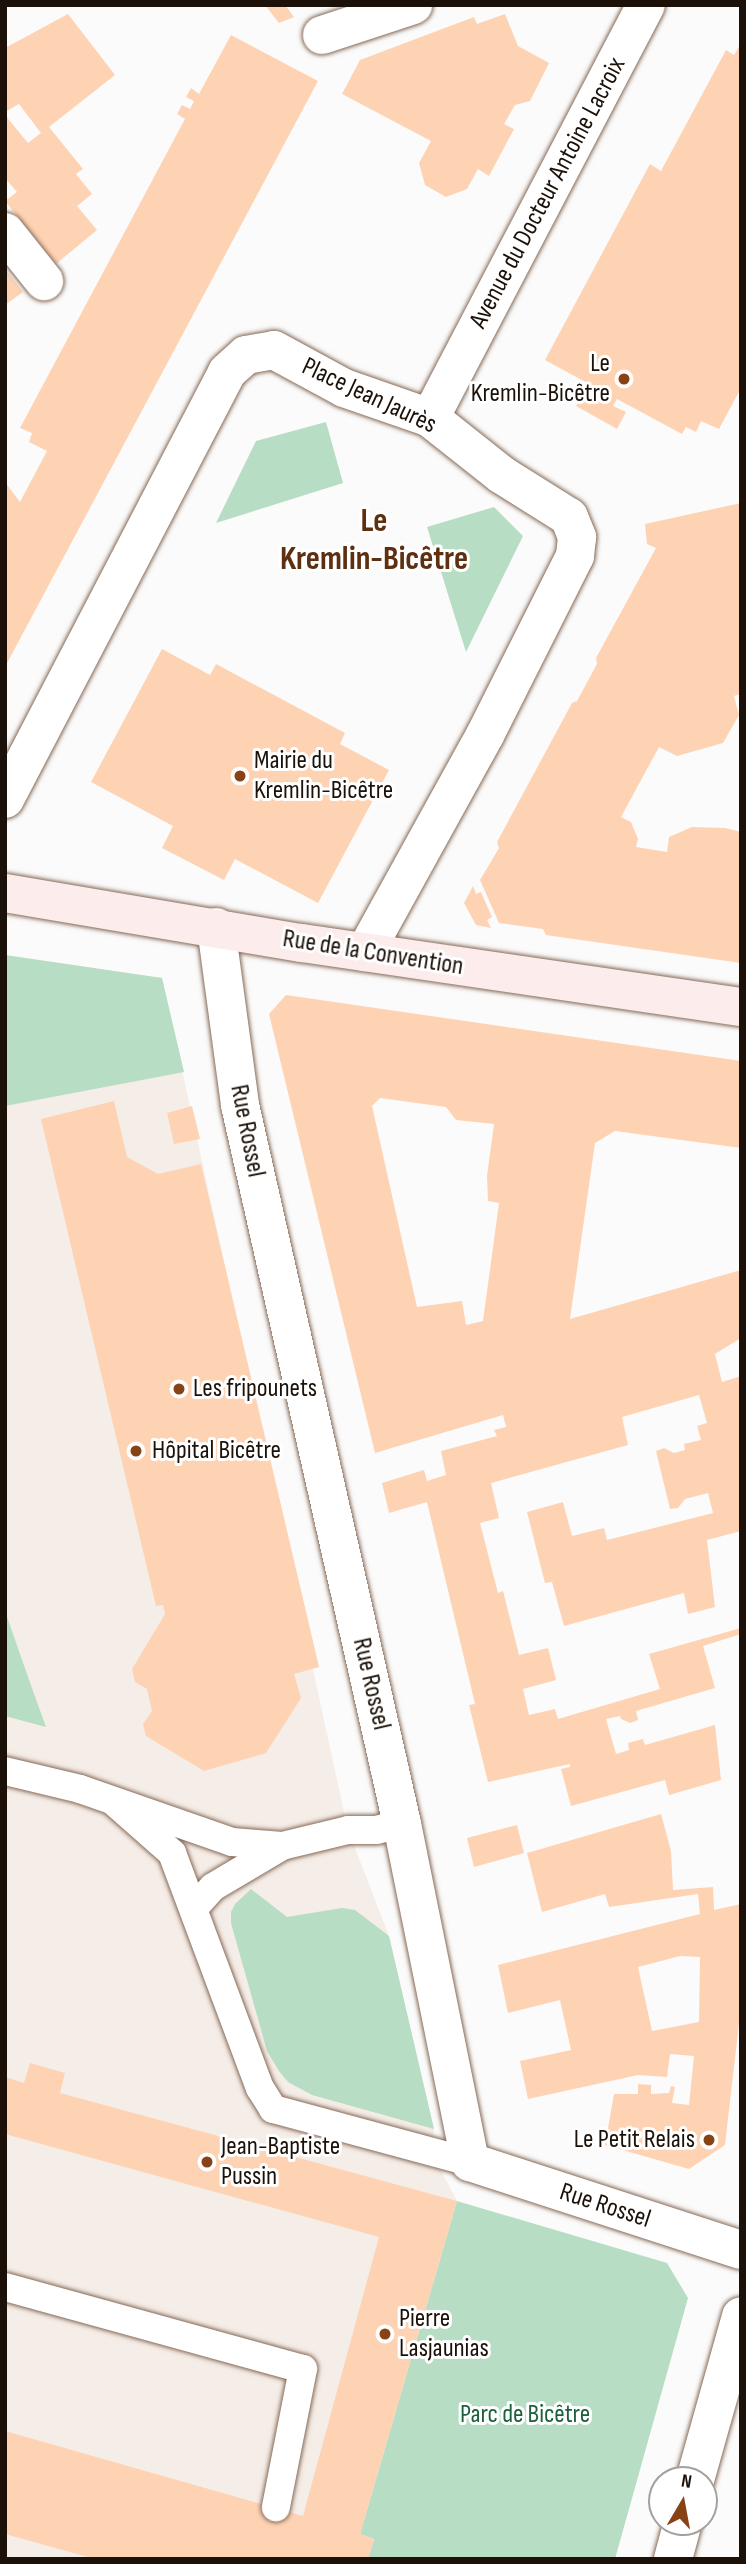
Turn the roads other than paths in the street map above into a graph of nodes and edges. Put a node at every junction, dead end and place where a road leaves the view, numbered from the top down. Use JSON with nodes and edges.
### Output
{"nodes":[{"id":1,"x":413,"y":5,"type":"edge"},
{"id":2,"x":646,"y":5,"type":"edge"},
{"id":3,"x":322,"y":35,"type":"dead end"},
{"id":4,"x":5,"y":232,"type":"edge"},
{"id":5,"x":44,"y":281,"type":"dead end"},
{"id":6,"x":430,"y":418,"type":"junction"},
{"id":7,"x":5,"y":799,"type":"edge"},
{"id":8,"x":5,"y":893,"type":"edge"},
{"id":9,"x":216,"y":927,"type":"junction"},
{"id":10,"x":365,"y":953,"type":"junction"},
{"id":11,"x":741,"y":1007,"type":"edge"},
{"id":12,"x":5,"y":1771,"type":"edge"},
{"id":13,"x":113,"y":1801,"type":"junction"},
{"id":14,"x":402,"y":1824,"type":"junction"},
{"id":15,"x":282,"y":1846,"type":"junction"},
{"id":16,"x":194,"y":1908,"type":"junction"},
{"id":17,"x":470,"y":2162,"type":"junction"},
{"id":18,"x":741,"y":2250,"type":"edge"},
{"id":19,"x":5,"y":2287,"type":"edge"},
{"id":20,"x":741,"y":2316,"type":"edge"},
{"id":21,"x":699,"y":2466,"type":"edge"},
{"id":22,"x":276,"y":2507,"type":"dead end"},
{"id":23,"x":679,"y":2536,"type":"edge"},
{"id":24,"x":673,"y":2559,"type":"edge"}],
"edges":[{"from":1,"to":3,"type":"street"},
{"from":2,"to":6,"type":"street","name":"Avenue du Docteur Antoine Lacroix"},
{"from":4,"to":5,"type":"street"},
{"from":6,"to":7,"type":"street","name":"Place Jean Jaurès"},
{"from":6,"to":10,"type":"street","name":"Place Jean Jaurès"},
{"from":8,"to":9,"type":"main road","name":"Rue de la Convention"},
{"from":9,"to":10,"type":"main road","name":"Rue de la Convention"},
{"from":9,"to":14,"type":"street","name":"Rue Rossel"},
{"from":10,"to":11,"type":"main road","name":"Rue de la Convention"},
{"from":12,"to":13,"type":"lane"},
{"from":13,"to":15,"type":"lane"},
{"from":13,"to":16,"type":"lane"},
{"from":14,"to":15,"type":"lane"},
{"from":14,"to":17,"type":"street","name":"Rue Rossel"},
{"from":15,"to":16,"type":"lane"},
{"from":16,"to":17,"type":"lane"},
{"from":17,"to":18,"type":"street","name":"Rue Rossel"},
{"from":19,"to":22,"type":"lane"},
{"from":20,"to":21,"type":"street"},
{"from":23,"to":24,"type":"street"}]}
